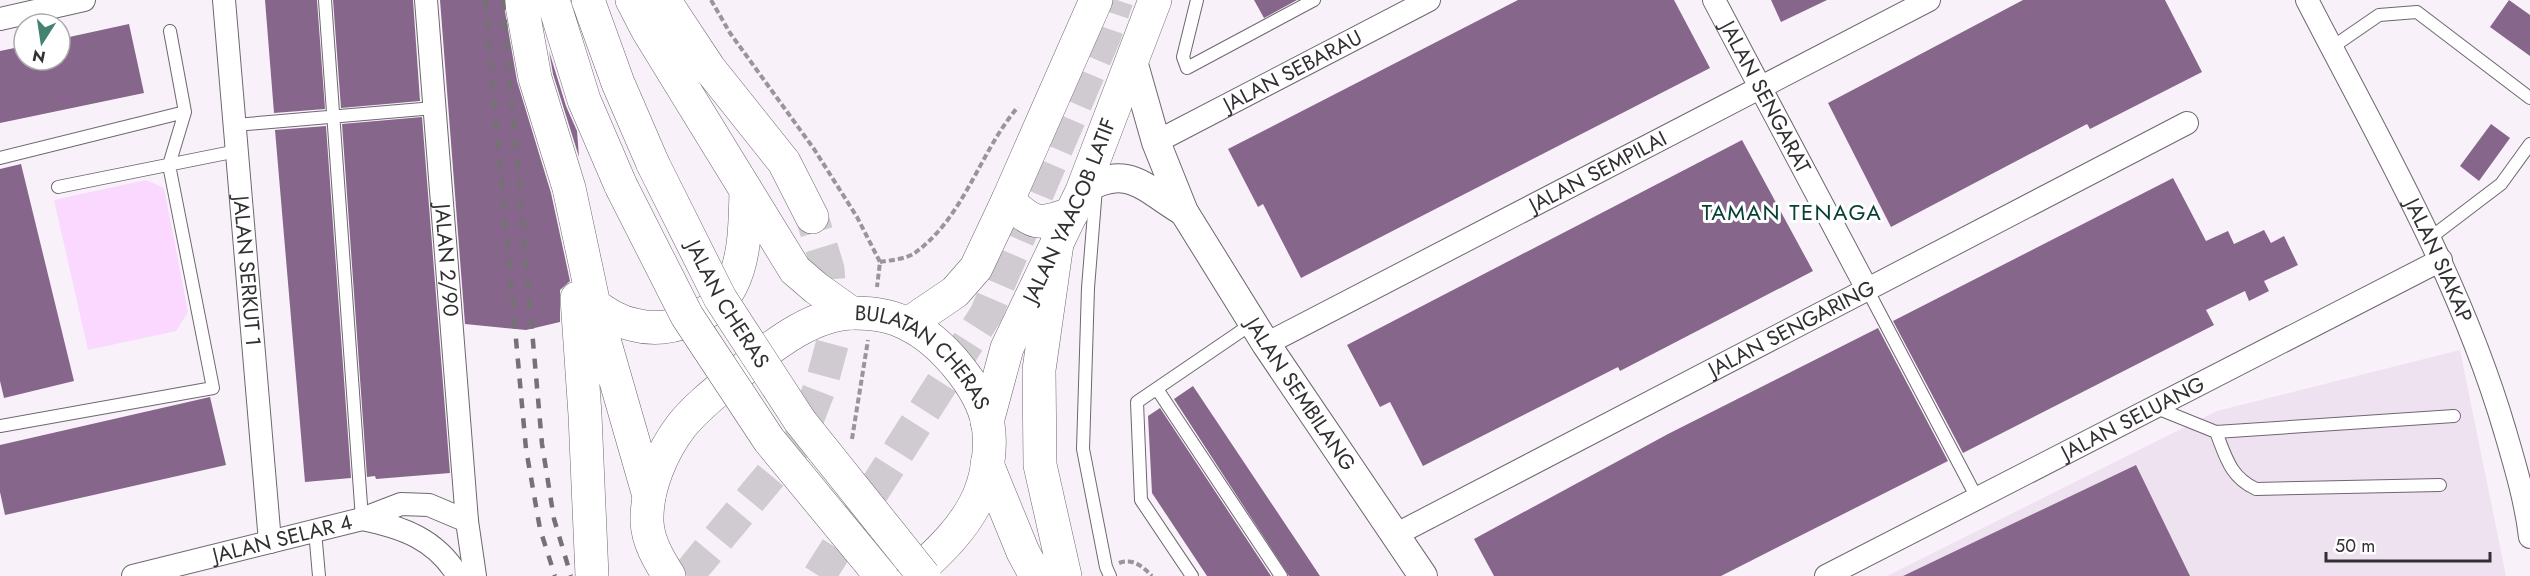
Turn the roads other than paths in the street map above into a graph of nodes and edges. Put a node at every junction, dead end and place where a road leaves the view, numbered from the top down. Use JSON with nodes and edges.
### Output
{"nodes":[{"id":1,"x":84,"y":0,"type":"edge"},
{"id":2,"x":224,"y":0,"type":"edge"},
{"id":3,"x":325,"y":0,"type":"edge"},
{"id":4,"x":426,"y":0,"type":"edge"},
{"id":5,"x":521,"y":0,"type":"edge"},
{"id":6,"x":553,"y":0,"type":"edge"},
{"id":7,"x":588,"y":0,"type":"edge"},
{"id":8,"x":632,"y":0,"type":"edge"},
{"id":9,"x":664,"y":0,"type":"edge"},
{"id":10,"x":1096,"y":0,"type":"edge"},
{"id":11,"x":1155,"y":0,"type":"edge"},
{"id":12,"x":1197,"y":0,"type":"edge"},
{"id":13,"x":1314,"y":0,"type":"edge"},
{"id":14,"x":1429,"y":0,"type":"edge"},
{"id":15,"x":1714,"y":0,"type":"edge"},
{"id":16,"x":1929,"y":0,"type":"edge"},
{"id":17,"x":2307,"y":0,"type":"edge"},
{"id":18,"x":0,"y":19,"type":"edge"},
{"id":19,"x":170,"y":31,"type":"dead end"},
{"id":20,"x":2331,"y":48,"type":"junction"},
{"id":21,"x":1133,"y":61,"type":"junction"},
{"id":22,"x":1760,"y":87,"type":"junction"},
{"id":23,"x":2530,"y":98,"type":"edge"},
{"id":24,"x":434,"y":108,"type":"junction"},
{"id":25,"x":185,"y":112,"type":"junction"},
{"id":26,"x":333,"y":117,"type":"junction"},
{"id":27,"x":2187,"y":123,"type":"dead end"},
{"id":28,"x":235,"y":125,"type":"junction"},
{"id":29,"x":1156,"y":142,"type":"junction"},
{"id":30,"x":2530,"y":144,"type":"edge"},
{"id":31,"x":237,"y":151,"type":"junction"},
{"id":32,"x":0,"y":158,"type":"edge"},
{"id":33,"x":169,"y":165,"type":"junction"},
{"id":34,"x":1086,"y":186,"type":"junction"},
{"id":35,"x":58,"y":187,"type":"dead end"},
{"id":36,"x":569,"y":188,"type":"junction"},
{"id":37,"x":746,"y":190,"type":"junction"},
{"id":38,"x":1008,"y":200,"type":"junction"},
{"id":39,"x":1184,"y":212,"type":"junction"},
{"id":40,"x":812,"y":217,"type":"tunnel mouth"},
{"id":41,"x":2430,"y":238,"type":"junction"},
{"id":42,"x":1057,"y":243,"type":"junction"},
{"id":43,"x":2441,"y":260,"type":"junction"},
{"id":44,"x":1867,"y":289,"type":"junction"},
{"id":45,"x":594,"y":305,"type":"junction"},
{"id":46,"x":908,"y":324,"type":"junction"},
{"id":47,"x":860,"y":326,"type":"junction"},
{"id":48,"x":1260,"y":334,"type":"junction"},
{"id":49,"x":1157,"y":389,"type":"junction"},
{"id":50,"x":2154,"y":407,"type":"junction"},
{"id":51,"x":2454,"y":416,"type":"dead end"},
{"id":52,"x":987,"y":422,"type":"junction"},
{"id":53,"x":0,"y":426,"type":"edge"},
{"id":54,"x":2216,"y":432,"type":"junction"},
{"id":55,"x":987,"y":464,"type":"junction"},
{"id":56,"x":2440,"y":485,"type":"dead end"},
{"id":57,"x":649,"y":496,"type":"junction"},
{"id":58,"x":1977,"y":498,"type":"junction"},
{"id":59,"x":363,"y":519,"type":"junction"},
{"id":60,"x":467,"y":521,"type":"junction"},
{"id":61,"x":315,"y":531,"type":"junction"},
{"id":62,"x":2530,"y":532,"type":"edge"},
{"id":63,"x":1395,"y":535,"type":"junction"},
{"id":64,"x":270,"y":542,"type":"junction"},
{"id":65,"x":657,"y":570,"type":"edge"},
{"id":66,"x":1108,"y":571,"type":"edge"},
{"id":67,"x":133,"y":576,"type":"edge"},
{"id":68,"x":319,"y":576,"type":"edge"},
{"id":69,"x":458,"y":576,"type":"edge"},
{"id":70,"x":475,"y":576,"type":"edge"},
{"id":71,"x":592,"y":576,"type":"edge"},
{"id":72,"x":881,"y":576,"type":"edge"},
{"id":73,"x":913,"y":576,"type":"edge"},
{"id":74,"x":924,"y":576,"type":"edge"},
{"id":75,"x":1036,"y":576,"type":"edge"},
{"id":76,"x":1065,"y":576,"type":"edge"},
{"id":77,"x":1192,"y":576,"type":"edge"},
{"id":78,"x":1281,"y":576,"type":"edge"},
{"id":79,"x":1423,"y":576,"type":"edge"},
{"id":80,"x":1826,"y":576,"type":"edge"}],
"edges":[{"from":1,"to":18,"type":"street"},
{"from":2,"to":28,"type":"street","name":"JALAN SERKUT 1"},
{"from":3,"to":26,"type":"lane"},
{"from":4,"to":24,"type":"street","name":"JALAN 2/90"},
{"from":5,"to":36,"type":"main road"},
{"from":6,"to":72,"type":"main road","name":"JALAN CHERAS","bridge":true},
{"from":7,"to":74,"type":"main road","name":"JALAN CHERAS","bridge":true},
{"from":8,"to":37,"type":"main road"},
{"from":9,"to":40,"type":"main road"},
{"from":10,"to":38,"type":"main road"},
{"from":11,"to":21,"type":"main road","name":"JALAN YAACOB LATIF"},
{"from":12,"to":13,"type":"lane"},
{"from":14,"to":29,"type":"street","name":"JALAN SEBARAU"},
{"from":15,"to":22,"type":"street","name":"JALAN SENGARAT"},
{"from":16,"to":22,"type":"street","name":"JALAN SEMPILAI"},
{"from":17,"to":20,"type":"street","name":"JALAN SIAKAP"},
{"from":19,"to":25,"type":"lane"},
{"from":20,"to":23,"type":"lane"},
{"from":20,"to":41,"type":"street","name":"JALAN SIAKAP"},
{"from":21,"to":29,"type":"street","name":"JALAN SEMBILANG"},
{"from":21,"to":34,"type":"main road","name":"JALAN YAACOB LATIF"},
{"from":22,"to":44,"type":"street","name":"JALAN SENGARAT"},
{"from":22,"to":48,"type":"street","name":"JALAN SEMPILAI"},
{"from":24,"to":26,"type":"lane"},
{"from":24,"to":60,"type":"street","name":"JALAN 2/90"},
{"from":25,"to":32,"type":"lane"},
{"from":25,"to":33,"type":"lane"},
{"from":26,"to":28,"type":"lane"},
{"from":26,"to":59,"type":"lane"},
{"from":27,"to":44,"type":"street","name":"JALAN SENGARING"},
{"from":28,"to":31,"type":"street","name":"JALAN SERKUT 1"},
{"from":29,"to":39,"type":"street","name":"JALAN SEMBILANG"},
{"from":30,"to":41,"type":"lane"},
{"from":31,"to":33,"type":"lane"},
{"from":31,"to":64,"type":"street","name":"JALAN SERKUT 1"},
{"from":33,"to":35,"type":"lane"},
{"from":33,"to":53,"type":"lane"},
{"from":34,"to":38,"type":"main road"},
{"from":34,"to":39,"type":"street","name":"JALAN SEMBILANG"},
{"from":34,"to":42,"type":"main road","name":"JALAN YAACOB LATIF"},
{"from":34,"to":66,"type":"lane"},
{"from":36,"to":45,"type":"main road"},
{"from":36,"to":71,"type":"main road"},
{"from":37,"to":45,"type":"main road"},
{"from":37,"to":47,"type":"main road"},
{"from":38,"to":46,"type":"main road"},
{"from":39,"to":48,"type":"street","name":"JALAN SEMBILANG"},
{"from":41,"to":43,"type":"street","name":"JALAN SIAKAP"},
{"from":42,"to":52,"type":"main road","name":"JALAN YAACOB LATIF"},
{"from":42,"to":76,"type":"main road"},
{"from":43,"to":50,"type":"street","name":"JALAN SELUANG"},
{"from":43,"to":62,"type":"street","name":"JALAN SIAKAP"},
{"from":44,"to":58,"type":"lane"},
{"from":44,"to":63,"type":"street","name":"JALAN SENGARING"},
{"from":45,"to":57,"type":"main road"},
{"from":46,"to":47,"type":"main road","name":"BULATAN CHERAS"},
{"from":46,"to":52,"type":"main road","name":"BULATAN CHERAS"},
{"from":47,"to":57,"type":"main road","name":"BULATAN CHERAS"},
{"from":48,"to":49,"type":"lane"},
{"from":48,"to":63,"type":"street","name":"JALAN SEMBILANG"},
{"from":49,"to":77,"type":"lane"},
{"from":49,"to":78,"type":"lane"},
{"from":50,"to":54,"type":"lane"},
{"from":50,"to":58,"type":"street","name":"JALAN SELUANG"},
{"from":51,"to":54,"type":"lane"},
{"from":52,"to":55,"type":"main road","name":"BULATAN CHERAS"},
{"from":54,"to":56,"type":"lane"},
{"from":55,"to":73,"type":"main road","name":"BULATAN CHERAS"},
{"from":55,"to":75,"type":"main road"},
{"from":57,"to":65,"type":"main road","name":"BULATAN CHERAS"},
{"from":58,"to":80,"type":"street","name":"JALAN SELUANG"},
{"from":59,"to":60,"type":"street","name":"JALAN SELAR 4"},
{"from":59,"to":61,"type":"street","name":"JALAN SELAR 4"},
{"from":59,"to":69,"type":"street","name":"JALAN SELAR 4"},
{"from":60,"to":70,"type":"street","name":"JALAN 2/90"},
{"from":61,"to":64,"type":"street","name":"JALAN SELAR 4"},
{"from":61,"to":68,"type":"lane"},
{"from":63,"to":79,"type":"street","name":"JALAN SEMBILANG"},
{"from":64,"to":67,"type":"street","name":"JALAN SELAR 4"}]}
